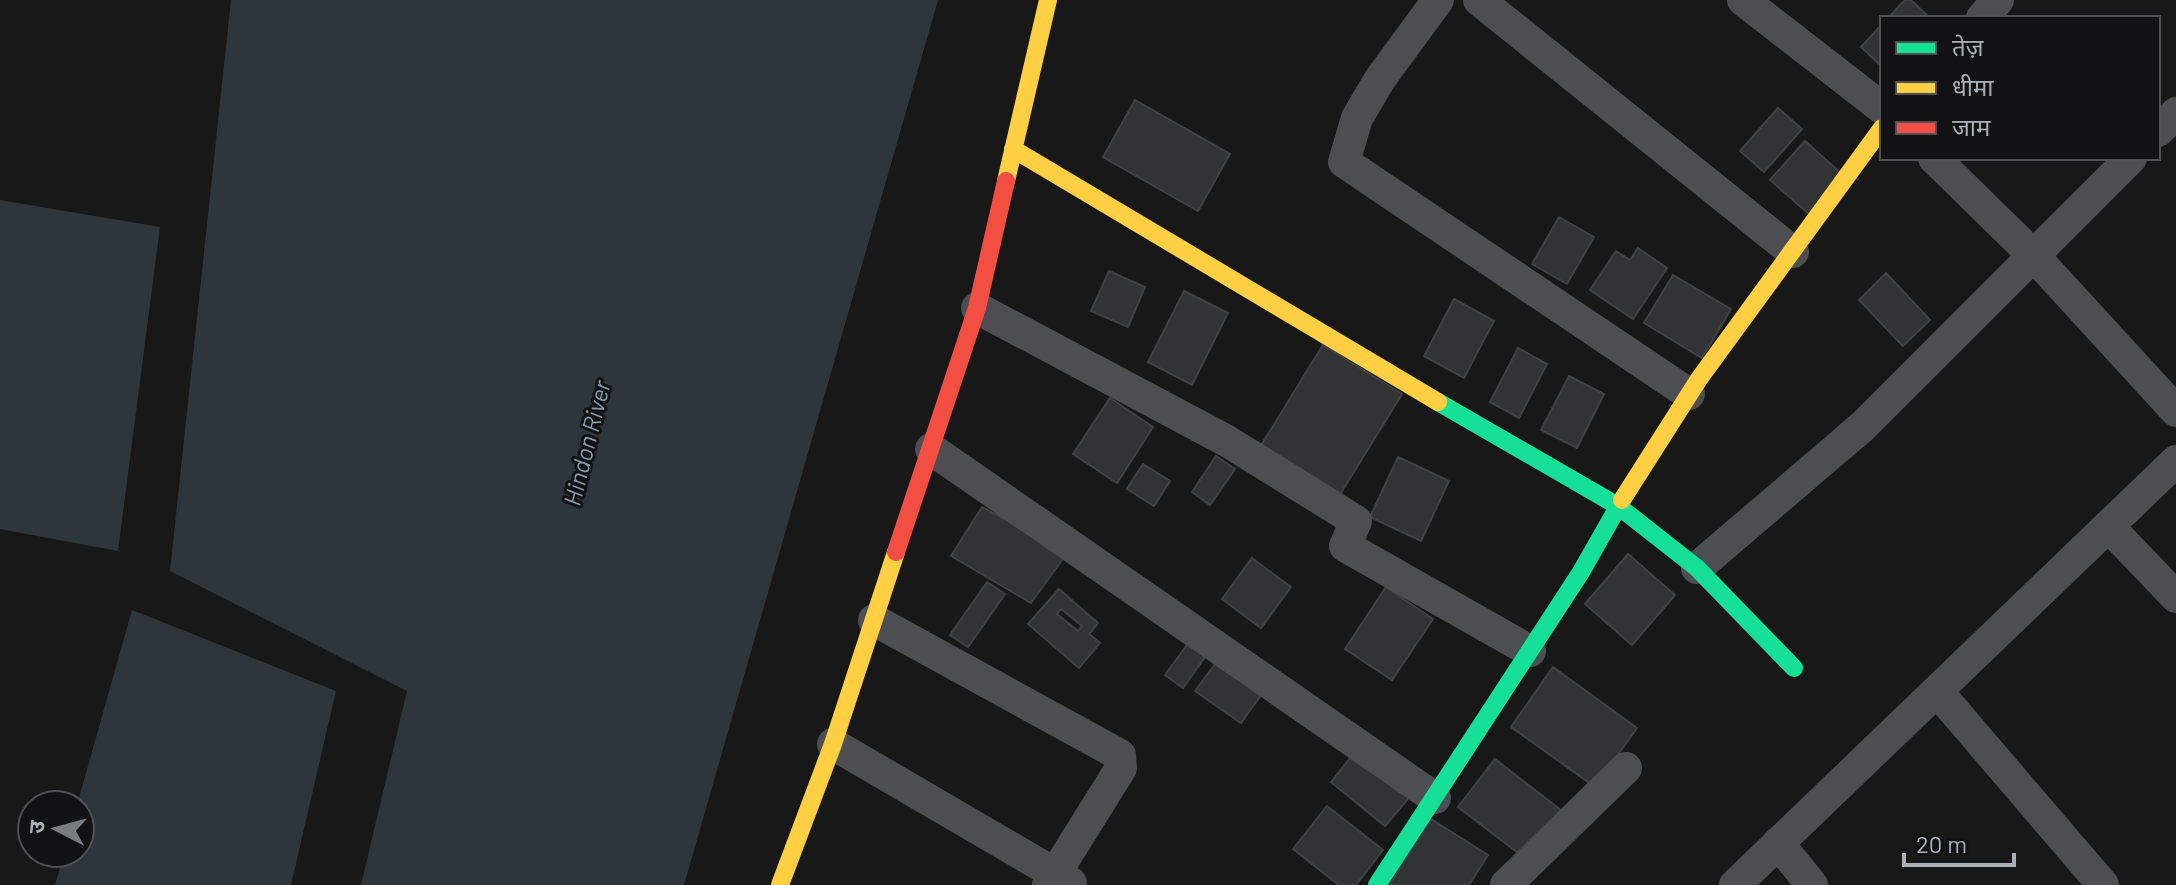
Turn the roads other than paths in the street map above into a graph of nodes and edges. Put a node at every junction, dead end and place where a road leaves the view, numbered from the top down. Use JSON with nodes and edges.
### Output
{"nodes":[{"id":1,"x":1048,"y":0,"type":"edge"},
{"id":2,"x":1073,"y":0,"type":"edge"},
{"id":3,"x":1438,"y":0,"type":"edge"},
{"id":4,"x":1479,"y":0,"type":"edge"},
{"id":5,"x":1998,"y":0,"type":"edge"},
{"id":6,"x":1749,"y":2,"type":"edge"},
{"id":7,"x":1984,"y":16,"type":"edge"},
{"id":8,"x":1037,"y":56,"type":"junction"},
{"id":9,"x":1880,"y":106,"type":"edge"},
{"id":10,"x":2176,"y":113,"type":"edge"},
{"id":11,"x":2160,"y":129,"type":"edge"},
{"id":12,"x":1880,"y":131,"type":"edge"},
{"id":13,"x":1013,"y":149,"type":"junction"},
{"id":14,"x":1936,"y":160,"type":"edge"},
{"id":15,"x":2129,"y":160,"type":"edge"},
{"id":16,"x":1793,"y":252,"type":"junction"},
{"id":17,"x":2033,"y":255,"type":"junction"},
{"id":18,"x":977,"y":308,"type":"junction"},
{"id":19,"x":1689,"y":394,"type":"junction"},
{"id":20,"x":2176,"y":411,"type":"edge"},
{"id":21,"x":931,"y":449,"type":"junction"},
{"id":22,"x":2176,"y":461,"type":"edge"},
{"id":23,"x":1618,"y":506,"type":"junction"},
{"id":24,"x":2108,"y":526,"type":"junction"},
{"id":25,"x":1697,"y":568,"type":"junction"},
{"id":26,"x":2176,"y":597,"type":"edge"},
{"id":27,"x":874,"y":620,"type":"junction"},
{"id":28,"x":1530,"y":651,"type":"junction"},
{"id":29,"x":1794,"y":668,"type":"dead end"},
{"id":30,"x":1937,"y":691,"type":"junction"},
{"id":31,"x":833,"y":744,"type":"junction"},
{"id":32,"x":1626,"y":768,"type":"dead end"},
{"id":33,"x":1435,"y":798,"type":"junction"},
{"id":34,"x":1778,"y":843,"type":"junction"},
{"id":35,"x":1059,"y":881,"type":"edge"},
{"id":36,"x":780,"y":885,"type":"edge"},
{"id":37,"x":1377,"y":885,"type":"edge"},
{"id":38,"x":1506,"y":885,"type":"edge"},
{"id":39,"x":1735,"y":885,"type":"edge"},
{"id":40,"x":1812,"y":885,"type":"edge"},
{"id":41,"x":2103,"y":885,"type":"edge"}],
"edges":[{"from":1,"to":8,"type":"street"},
{"from":2,"to":8,"type":"street"},
{"from":3,"to":19,"type":"street"},
{"from":4,"to":16,"type":"street"},
{"from":5,"to":7,"type":"street"},
{"from":6,"to":9,"type":"street"},
{"from":8,"to":13,"type":"street"},
{"from":10,"to":11,"type":"street"},
{"from":12,"to":16,"type":"street"},
{"from":13,"to":18,"type":"street"},
{"from":13,"to":23,"type":"street"},
{"from":14,"to":17,"type":"street"},
{"from":15,"to":17,"type":"street"},
{"from":16,"to":19,"type":"street"},
{"from":17,"to":20,"type":"street"},
{"from":17,"to":25,"type":"street"},
{"from":18,"to":21,"type":"street"},
{"from":18,"to":28,"type":"street"},
{"from":19,"to":23,"type":"street"},
{"from":21,"to":27,"type":"street"},
{"from":21,"to":33,"type":"street"},
{"from":22,"to":24,"type":"street"},
{"from":23,"to":25,"type":"street"},
{"from":23,"to":28,"type":"street"},
{"from":24,"to":26,"type":"street"},
{"from":24,"to":30,"type":"street"},
{"from":25,"to":29,"type":"street"},
{"from":27,"to":31,"type":"street"},
{"from":27,"to":35,"type":"street"},
{"from":28,"to":33,"type":"street"},
{"from":30,"to":34,"type":"street"},
{"from":30,"to":41,"type":"street"},
{"from":31,"to":35,"type":"street"},
{"from":31,"to":36,"type":"street"},
{"from":32,"to":38,"type":"street"},
{"from":33,"to":37,"type":"street"},
{"from":34,"to":39,"type":"street"},
{"from":34,"to":40,"type":"street"}]}
